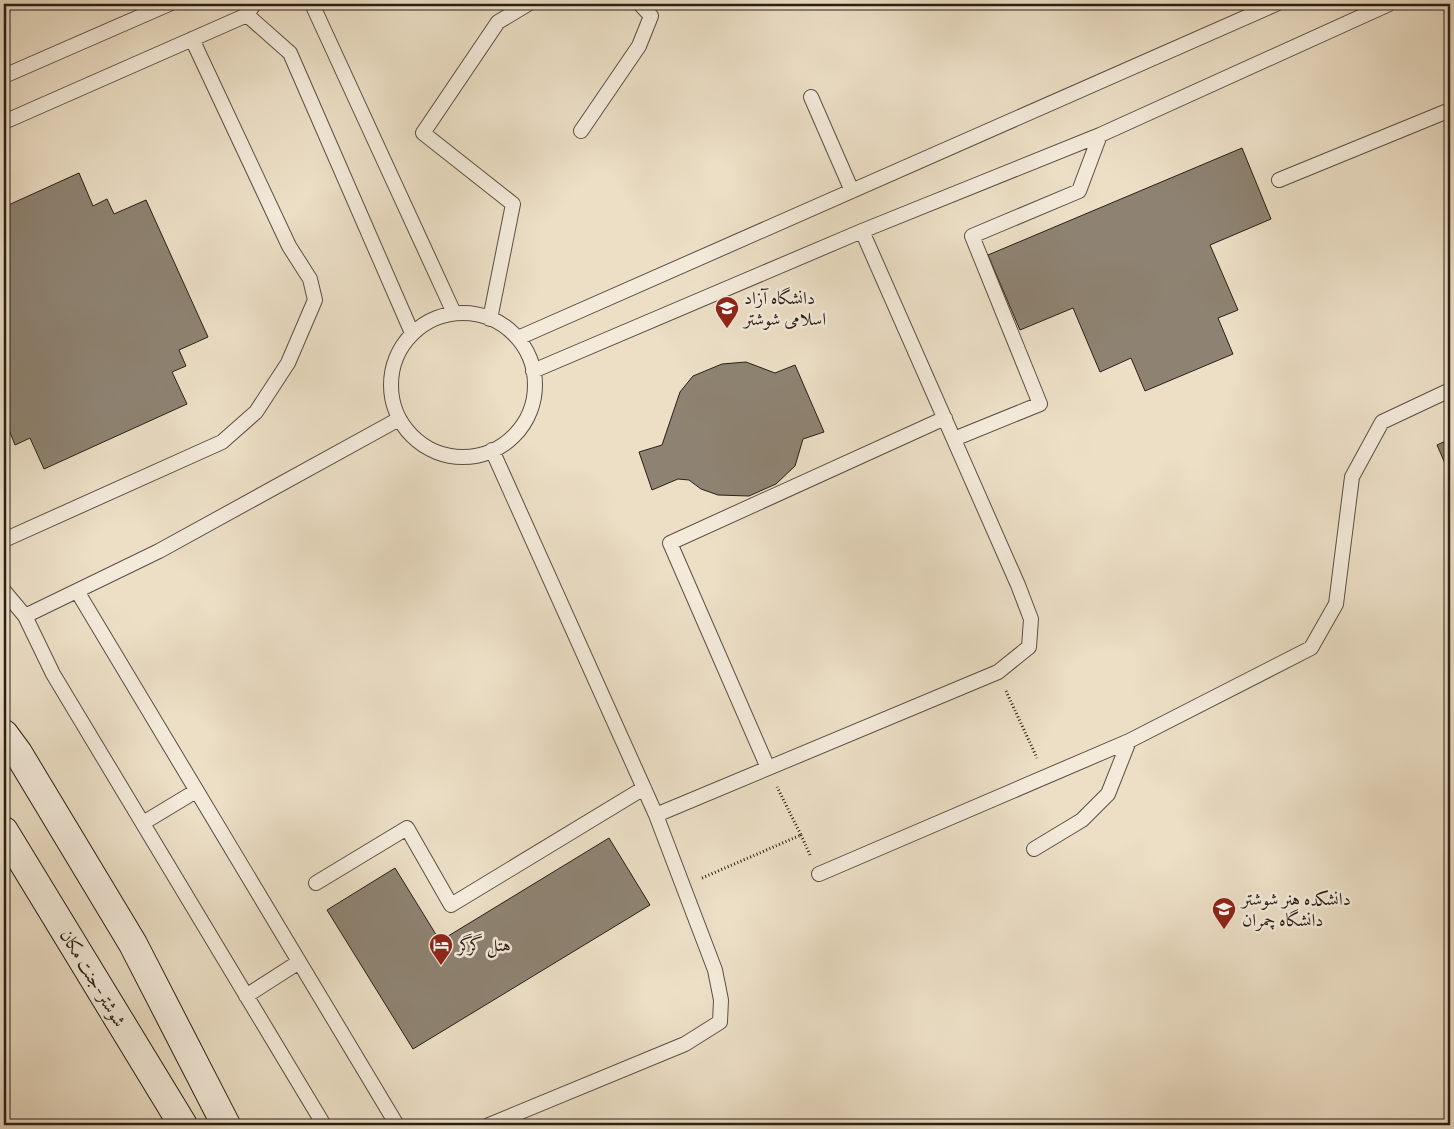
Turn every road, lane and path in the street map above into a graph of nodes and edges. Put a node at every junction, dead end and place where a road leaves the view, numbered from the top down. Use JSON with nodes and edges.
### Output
{"nodes":[{"id":1,"x":169,"y":4,"type":"edge"},
{"id":2,"x":312,"y":4,"type":"edge"},
{"id":3,"x":528,"y":4,"type":"edge"},
{"id":4,"x":640,"y":4,"type":"edge"},
{"id":5,"x":1276,"y":4,"type":"edge"},
{"id":6,"x":1389,"y":4,"type":"edge"},
{"id":7,"x":250,"y":9,"type":"edge"},
{"id":8,"x":192,"y":39,"type":"junction"},
{"id":9,"x":4,"y":76,"type":"edge"},
{"id":10,"x":811,"y":97,"type":"dead end"},
{"id":11,"x":1450,"y":110,"type":"edge"},
{"id":12,"x":4,"y":122,"type":"edge"},
{"id":13,"x":582,"y":130,"type":"dead end"},
{"id":14,"x":1100,"y":135,"type":"junction"},
{"id":15,"x":1280,"y":180,"type":"dead end"},
{"id":16,"x":852,"y":191,"type":"junction"},
{"id":17,"x":862,"y":231,"type":"junction"},
{"id":18,"x":454,"y":313,"type":"junction"},
{"id":19,"x":490,"y":319,"type":"junction"},
{"id":20,"x":412,"y":333,"type":"junction"},
{"id":21,"x":518,"y":338,"type":"junction"},
{"id":22,"x":533,"y":371,"type":"junction"},
{"id":23,"x":1450,"y":390,"type":"edge"},
{"id":24,"x":945,"y":418,"type":"junction"},
{"id":25,"x":399,"y":419,"type":"junction"},
{"id":26,"x":954,"y":439,"type":"junction"},
{"id":27,"x":492,"y":450,"type":"junction"},
{"id":28,"x":4,"y":540,"type":"edge"},
{"id":29,"x":4,"y":591,"type":"edge"},
{"id":30,"x":77,"y":591,"type":"junction"},
{"id":31,"x":24,"y":616,"type":"junction"},
{"id":32,"x":998,"y":672,"type":"junction"},
{"id":33,"x":4,"y":734,"type":"edge"},
{"id":34,"x":1129,"y":741,"type":"junction"},
{"id":35,"x":768,"y":768,"type":"junction"},
{"id":36,"x":1045,"y":777,"type":"junction"},
{"id":37,"x":644,"y":788,"type":"junction"},
{"id":38,"x":196,"y":790,"type":"junction"},
{"id":39,"x":656,"y":815,"type":"junction"},
{"id":40,"x":143,"y":823,"type":"junction"},
{"id":41,"x":4,"y":831,"type":"edge"},
{"id":42,"x":1034,"y":849,"type":"dead end"},
{"id":43,"x":819,"y":874,"type":"dead end"},
{"id":44,"x":316,"y":883,"type":"dead end"},
{"id":45,"x":683,"y":886,"type":"junction"},
{"id":46,"x":299,"y":962,"type":"junction"},
{"id":47,"x":246,"y":996,"type":"junction"},
{"id":48,"x":183,"y":1125,"type":"edge"},
{"id":49,"x":226,"y":1125,"type":"edge"},
{"id":50,"x":324,"y":1125,"type":"edge"},
{"id":51,"x":397,"y":1125,"type":"edge"},
{"id":52,"x":489,"y":1125,"type":"edge"}],
"edges":[{"from":1,"to":9,"type":"lane"},
{"from":2,"to":18,"type":"lane"},
{"from":3,"to":19,"type":"lane"},
{"from":4,"to":13,"type":"lane"},
{"from":5,"to":16,"type":"lane"},
{"from":6,"to":14,"type":"lane"},
{"from":7,"to":8,"type":"lane"},
{"from":7,"to":20,"type":"lane"},
{"from":8,"to":12,"type":"lane"},
{"from":8,"to":28,"type":"lane"},
{"from":10,"to":16,"type":"lane"},
{"from":11,"to":15,"type":"lane"},
{"from":14,"to":17,"type":"lane"},
{"from":14,"to":26,"type":"lane"},
{"from":16,"to":21,"type":"lane"},
{"from":17,"to":22,"type":"lane"},
{"from":17,"to":24,"type":"lane"},
{"from":18,"to":19,"type":"lane"},
{"from":18,"to":20,"type":"lane"},
{"from":19,"to":21,"type":"lane"},
{"from":20,"to":25,"type":"lane"},
{"from":21,"to":22,"type":"lane"},
{"from":22,"to":27,"type":"lane"},
{"from":23,"to":34,"type":"lane"},
{"from":24,"to":26,"type":"lane"},
{"from":24,"to":35,"type":"lane"},
{"from":25,"to":27,"type":"lane"},
{"from":25,"to":30,"type":"lane"},
{"from":26,"to":32,"type":"lane"},
{"from":27,"to":37,"type":"lane"},
{"from":29,"to":31,"type":"lane"},
{"from":30,"to":31,"type":"lane"},
{"from":30,"to":38,"type":"lane"},
{"from":31,"to":40,"type":"lane"},
{"from":32,"to":35,"type":"lane"},
{"from":32,"to":36,"type":"path"},
{"from":33,"to":49,"type":"street"},
{"from":34,"to":36,"type":"lane"},
{"from":34,"to":42,"type":"lane"},
{"from":35,"to":39,"type":"lane"},
{"from":35,"to":45,"type":"path"},
{"from":36,"to":43,"type":"lane"},
{"from":37,"to":39,"type":"lane"},
{"from":37,"to":44,"type":"lane"},
{"from":38,"to":40,"type":"lane"},
{"from":38,"to":46,"type":"lane"},
{"from":39,"to":45,"type":"lane"},
{"from":40,"to":47,"type":"lane"},
{"from":41,"to":48,"type":"street","name":"شوشتر-جنت مکان"},
{"from":45,"to":52,"type":"lane"},
{"from":46,"to":47,"type":"lane"},
{"from":46,"to":51,"type":"lane"},
{"from":47,"to":50,"type":"lane"}]}
